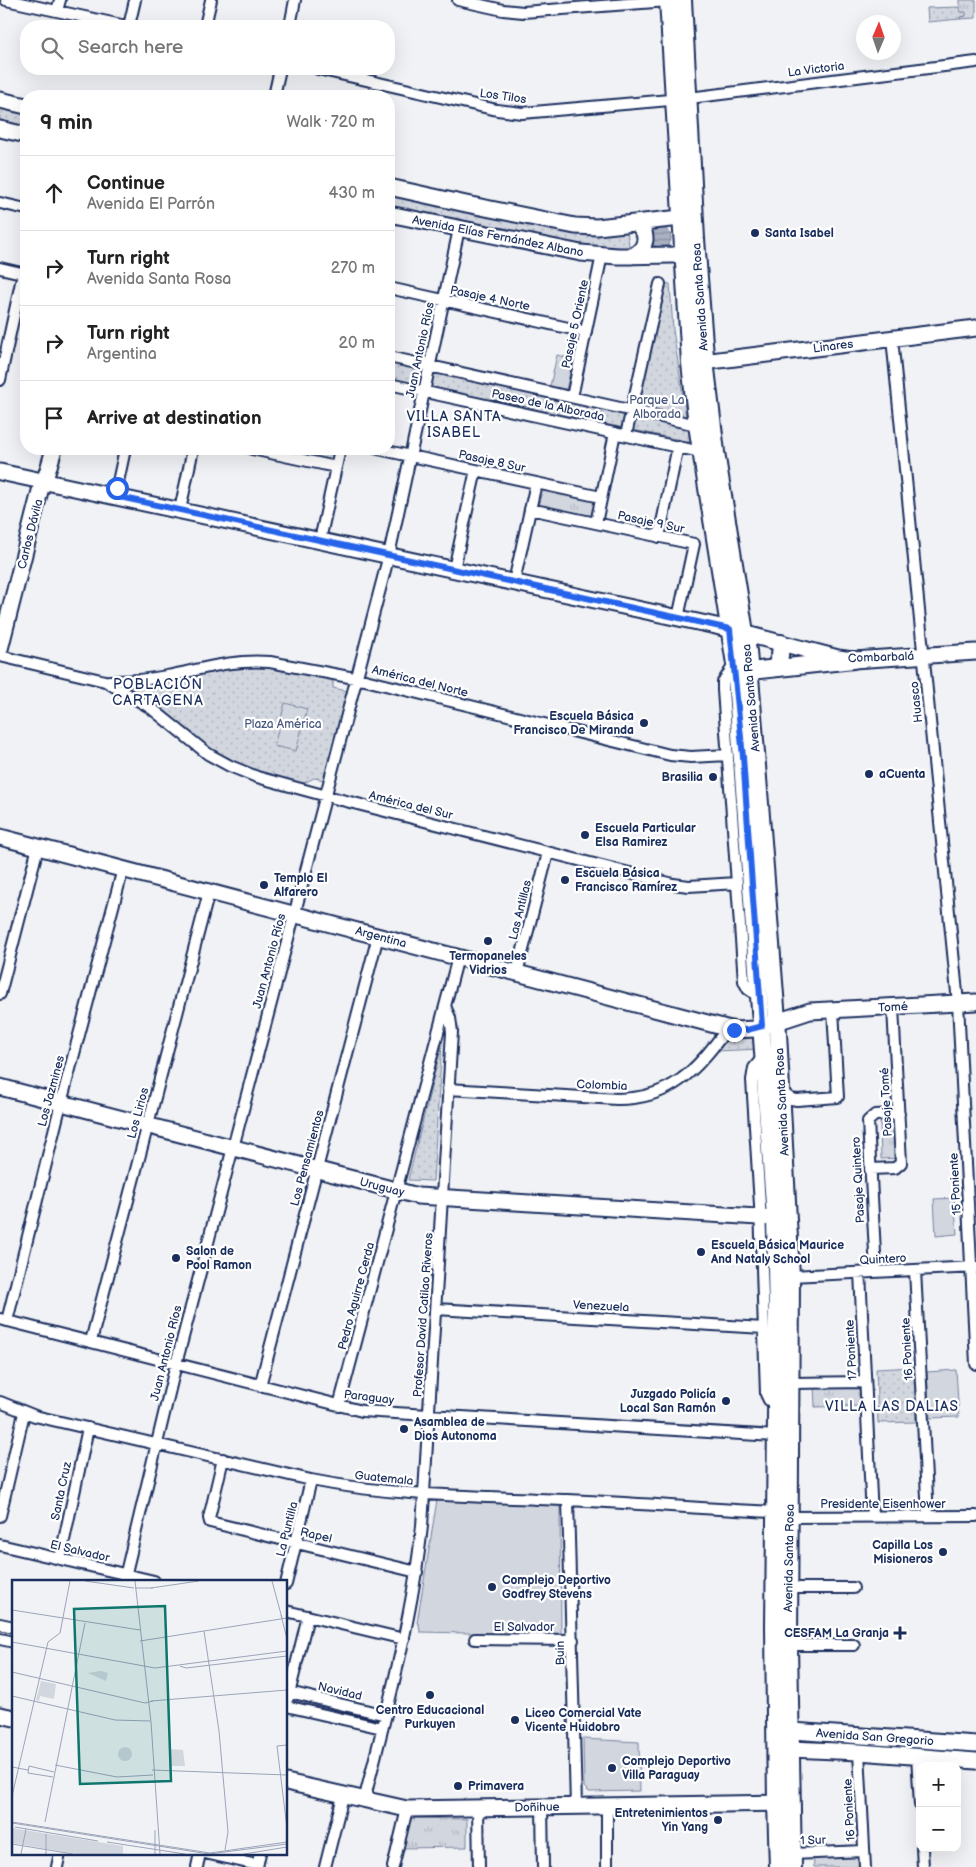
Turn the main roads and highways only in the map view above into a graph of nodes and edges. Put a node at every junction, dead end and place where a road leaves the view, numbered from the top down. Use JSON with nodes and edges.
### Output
{"nodes":[{"id":1,"x":668,"y":0,"type":"edge"},
{"id":2,"x":683,"y":0,"type":"edge"},
{"id":3,"x":681,"y":99,"type":"junction"},
{"id":4,"x":692,"y":248,"type":"junction"},
{"id":5,"x":698,"y":362,"type":"junction"},
{"id":6,"x":738,"y":631,"type":"junction"},
{"id":7,"x":781,"y":643,"type":"road end"},
{"id":8,"x":853,"y":660,"type":"road end"},
{"id":9,"x":742,"y":667,"type":"junction"},
{"id":10,"x":775,"y":668,"type":"junction"},
{"id":11,"x":767,"y":1012,"type":"junction"},
{"id":12,"x":768,"y":1217,"type":"junction"},
{"id":13,"x":790,"y":1229,"type":"junction"},
{"id":14,"x":784,"y":1402,"type":"junction"},
{"id":15,"x":783,"y":1515,"type":"junction"},
{"id":16,"x":782,"y":1738,"type":"junction"},
{"id":17,"x":783,"y":1803,"type":"junction"},
{"id":18,"x":793,"y":1860,"type":"edge"},
{"id":19,"x":778,"y":1867,"type":"edge"}],
"edges":[{"from":1,"to":3,"type":"main road","name":"Avenida Santa Rosa"},
{"from":2,"to":3,"type":"main road","name":"Avenida Santa Rosa"},
{"from":3,"to":4,"type":"main road","name":"Avenida Santa Rosa"},
{"from":3,"to":4,"type":"main road","name":"Avenida Santa Rosa"},
{"from":4,"to":5,"type":"main road","name":"Avenida Santa Rosa"},
{"from":5,"to":6,"type":"main road","name":"Avenida Santa Rosa"},
{"from":5,"to":6,"type":"main road","name":"Avenida Santa Rosa"},
{"from":6,"to":9,"type":"main road","name":"Avenida Santa Rosa"},
{"from":7,"to":10,"type":"main road"},
{"from":8,"to":10,"type":"main road"},
{"from":9,"to":10,"type":"main road"},
{"from":9,"to":11,"type":"main road","name":"Avenida Santa Rosa"},
{"from":11,"to":12,"type":"main road","name":"Avenida Santa Rosa"},
{"from":11,"to":13,"type":"main road","name":"Avenida Santa Rosa"},
{"from":12,"to":13,"type":"main road"},
{"from":12,"to":14,"type":"main road","name":"Avenida Santa Rosa"},
{"from":13,"to":14,"type":"main road","name":"Avenida Santa Rosa"},
{"from":14,"to":15,"type":"main road","name":"Avenida Santa Rosa"},
{"from":14,"to":15,"type":"main road","name":"Avenida Santa Rosa"},
{"from":15,"to":16,"type":"main road","name":"Avenida Santa Rosa"},
{"from":15,"to":16,"type":"main road","name":"Avenida Santa Rosa"},
{"from":16,"to":17,"type":"main road","name":"Avenida Santa Rosa"},
{"from":17,"to":18,"type":"main road","name":"Avenida Santa Rosa"},
{"from":17,"to":19,"type":"main road","name":"Avenida Santa Rosa"}]}
